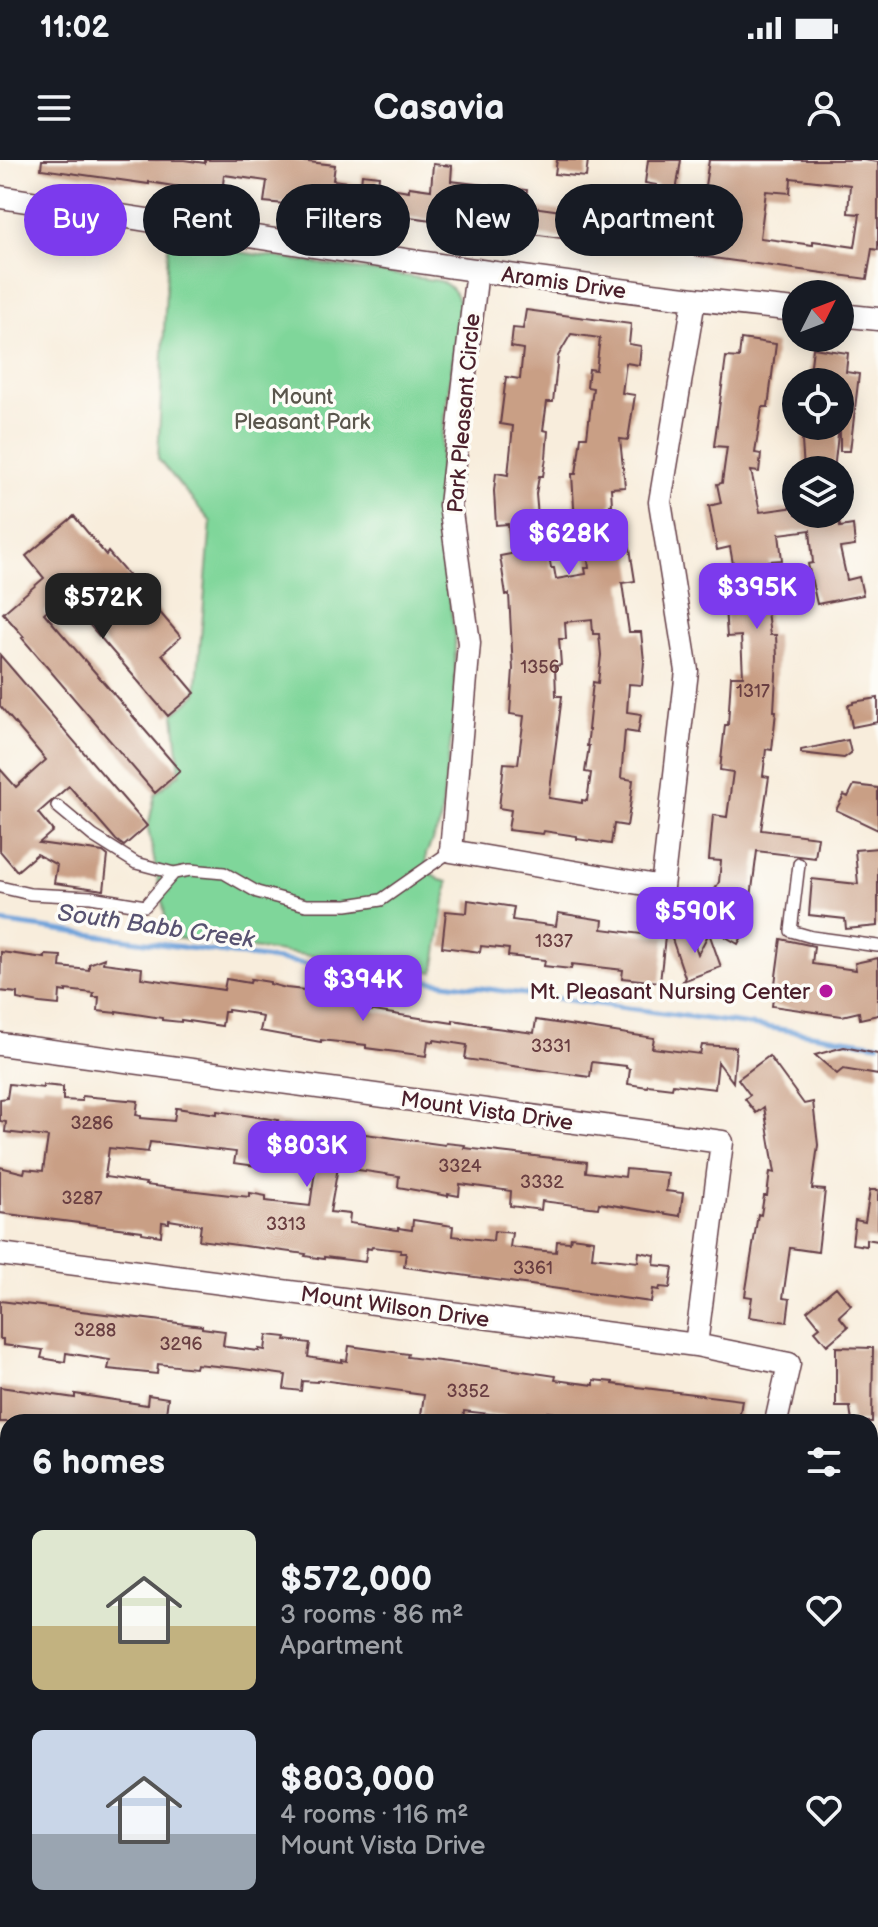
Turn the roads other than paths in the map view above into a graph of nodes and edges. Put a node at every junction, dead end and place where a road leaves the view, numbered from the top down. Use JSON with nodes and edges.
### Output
{"nodes":[{"id":1,"x":0,"y":197,"type":"edge"},
{"id":2,"x":477,"y":270,"type":"junction"},
{"id":3,"x":694,"y":300,"type":"junction"},
{"id":4,"x":782,"y":309,"type":"edge"},
{"id":5,"x":854,"y":316,"type":"edge"},
{"id":6,"x":878,"y":319,"type":"edge"},
{"id":7,"x":57,"y":806,"type":"dead end"},
{"id":8,"x":451,"y":851,"type":"junction"},
{"id":9,"x":799,"y":864,"type":"dead end"},
{"id":10,"x":174,"y":873,"type":"junction"},
{"id":11,"x":0,"y":887,"type":"edge"},
{"id":12,"x":878,"y":946,"type":"edge"},
{"id":13,"x":0,"y":1044,"type":"edge"},
{"id":14,"x":0,"y":1254,"type":"edge"},
{"id":15,"x":696,"y":1345,"type":"junction"},
{"id":16,"x":778,"y":1414,"type":"edge"}],
"edges":[{"from":1,"to":2,"type":"street","name":"Aramis Drive"},
{"from":2,"to":3,"type":"street","name":"Aramis Drive"},
{"from":2,"to":8,"type":"street","name":"Park Pleasant Circle"},
{"from":3,"to":4,"type":"street","name":"Aramis Drive"},
{"from":3,"to":8,"type":"street"},
{"from":5,"to":6,"type":"street"},
{"from":7,"to":10,"type":"lane"},
{"from":8,"to":10,"type":"lane"},
{"from":9,"to":12,"type":"lane"},
{"from":10,"to":11,"type":"lane"},
{"from":13,"to":15,"type":"street","name":"Mount Vista Drive"},
{"from":14,"to":15,"type":"street","name":"Mount Wilson Drive"},
{"from":15,"to":16,"type":"street","name":"Mount Wilson Drive"}]}
